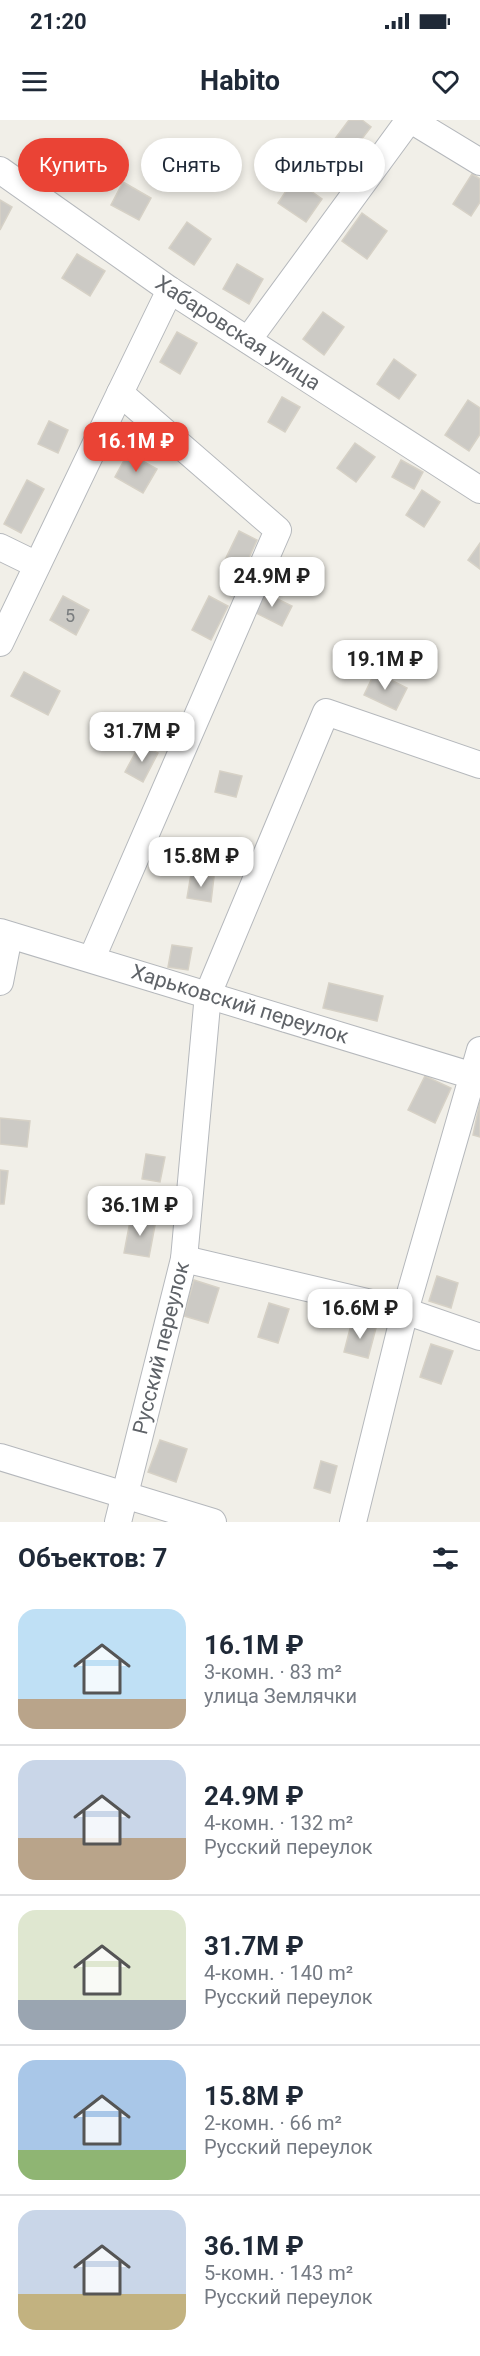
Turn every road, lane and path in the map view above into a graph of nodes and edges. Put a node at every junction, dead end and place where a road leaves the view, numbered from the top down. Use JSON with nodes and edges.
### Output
{"nodes":[{"id":1,"x":410,"y":120,"type":"edge"},
{"id":2,"x":480,"y":162,"type":"edge"},
{"id":3,"x":0,"y":170,"type":"edge"},
{"id":4,"x":170,"y":290,"type":"junction"},
{"id":5,"x":248,"y":340,"type":"junction"},
{"id":6,"x":120,"y":393,"type":"junction"},
{"id":7,"x":480,"y":490,"type":"edge"},
{"id":8,"x":0,"y":547,"type":"edge"},
{"id":9,"x":37,"y":565,"type":"junction"},
{"id":10,"x":0,"y":642,"type":"edge"},
{"id":11,"x":480,"y":765,"type":"edge"},
{"id":12,"x":4,"y":934,"type":"edge"},
{"id":13,"x":92,"y":958,"type":"junction"},
{"id":14,"x":0,"y":982,"type":"edge"},
{"id":15,"x":208,"y":994,"type":"junction"},
{"id":16,"x":480,"y":1050,"type":"edge"},
{"id":17,"x":477,"y":1077,"type":"edge"},
{"id":18,"x":184,"y":1258,"type":"junction"},
{"id":19,"x":405,"y":1311,"type":"junction"},
{"id":20,"x":480,"y":1337,"type":"edge"},
{"id":21,"x":0,"y":1457,"type":"edge"},
{"id":22,"x":125,"y":1495,"type":"junction"},
{"id":23,"x":118,"y":1522,"type":"edge"},
{"id":24,"x":213,"y":1522,"type":"edge"},
{"id":25,"x":353,"y":1522,"type":"edge"}],
"edges":[{"from":1,"to":2,"type":"street"},
{"from":1,"to":5,"type":"street"},
{"from":3,"to":4,"type":"street","name":"Хабаровская улица"},
{"from":4,"to":5,"type":"street","name":"Хабаровская улица"},
{"from":4,"to":6,"type":"street"},
{"from":5,"to":7,"type":"street","name":"Хабаровская улица"},
{"from":6,"to":9,"type":"street"},
{"from":6,"to":13,"type":"street"},
{"from":8,"to":9,"type":"street"},
{"from":9,"to":10,"type":"street"},
{"from":11,"to":15,"type":"street","name":"Русский переулок"},
{"from":12,"to":13,"type":"street","name":"Харьковский переулок"},
{"from":12,"to":14,"type":"street"},
{"from":13,"to":15,"type":"street","name":"Харьковский переулок"},
{"from":15,"to":17,"type":"street","name":"Харьковский переулок"},
{"from":15,"to":18,"type":"street","name":"Русский переулок"},
{"from":16,"to":17,"type":"street"},
{"from":17,"to":19,"type":"street"},
{"from":18,"to":19,"type":"street"},
{"from":18,"to":22,"type":"street","name":"Русский переулок"},
{"from":19,"to":20,"type":"street"},
{"from":19,"to":25,"type":"street"},
{"from":21,"to":22,"type":"street"},
{"from":22,"to":23,"type":"street","name":"Русский переулок"},
{"from":22,"to":24,"type":"street"}]}
